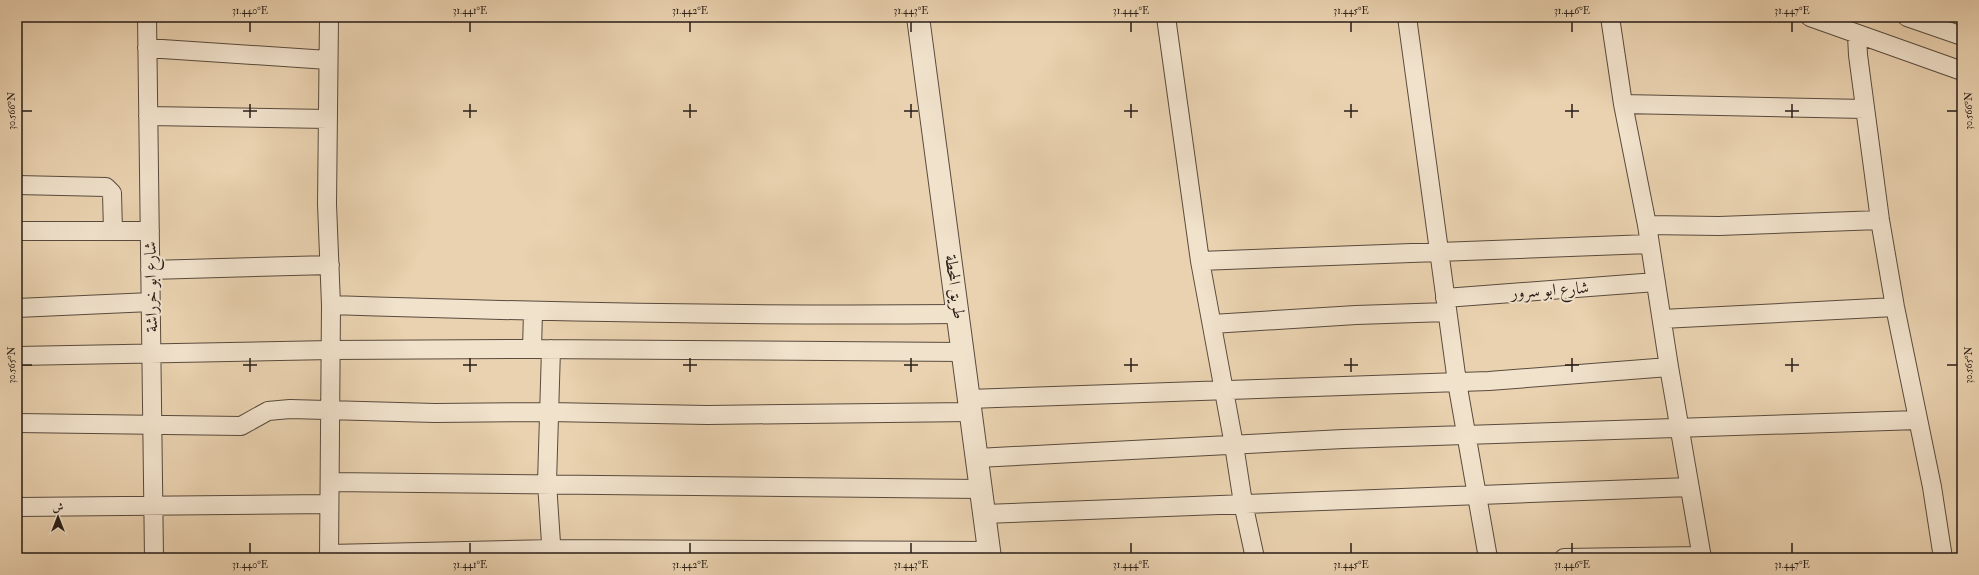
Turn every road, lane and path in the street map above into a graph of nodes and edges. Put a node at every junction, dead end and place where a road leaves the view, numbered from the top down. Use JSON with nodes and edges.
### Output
{"nodes":[{"id":1,"x":147,"y":17,"type":"edge"},
{"id":2,"x":329,"y":17,"type":"edge"},
{"id":3,"x":918,"y":17,"type":"edge"},
{"id":4,"x":1166,"y":17,"type":"edge"},
{"id":5,"x":1407,"y":17,"type":"edge"},
{"id":6,"x":1610,"y":17,"type":"edge"},
{"id":7,"x":1810,"y":17,"type":"edge"},
{"id":8,"x":1907,"y":17,"type":"edge"},
{"id":9,"x":1857,"y":35,"type":"junction"},
{"id":10,"x":1962,"y":36,"type":"edge"},
{"id":11,"x":147,"y":48,"type":"junction"},
{"id":12,"x":328,"y":60,"type":"junction"},
{"id":13,"x":1962,"y":71,"type":"edge"},
{"id":14,"x":1623,"y":104,"type":"junction"},
{"id":15,"x":1865,"y":109,"type":"junction"},
{"id":16,"x":148,"y":116,"type":"junction"},
{"id":17,"x":328,"y":119,"type":"junction"},
{"id":18,"x":17,"y":185,"type":"edge"},
{"id":19,"x":1880,"y":220,"type":"junction"},
{"id":20,"x":1647,"y":225,"type":"junction"},
{"id":21,"x":17,"y":231,"type":"edge"},
{"id":22,"x":113,"y":231,"type":"junction"},
{"id":23,"x":150,"y":231,"type":"junction"},
{"id":24,"x":1649,"y":244,"type":"junction"},
{"id":25,"x":1438,"y":252,"type":"junction"},
{"id":26,"x":1200,"y":261,"type":"junction"},
{"id":27,"x":330,"y":265,"type":"junction"},
{"id":28,"x":150,"y":270,"type":"junction"},
{"id":29,"x":1656,"y":282,"type":"junction"},
{"id":30,"x":151,"y":302,"type":"junction"},
{"id":31,"x":331,"y":305,"type":"junction"},
{"id":32,"x":1446,"y":305,"type":"junction"},
{"id":33,"x":1895,"y":307,"type":"junction"},
{"id":34,"x":17,"y":308,"type":"edge"},
{"id":35,"x":533,"y":312,"type":"junction"},
{"id":36,"x":958,"y":314,"type":"junction"},
{"id":37,"x":1662,"y":319,"type":"junction"},
{"id":38,"x":1212,"y":324,"type":"junction"},
{"id":39,"x":532,"y":349,"type":"junction"},
{"id":40,"x":550,"y":349,"type":"junction"},
{"id":41,"x":331,"y":350,"type":"junction"},
{"id":42,"x":963,"y":352,"type":"junction"},
{"id":43,"x":152,"y":354,"type":"junction"},
{"id":44,"x":17,"y":356,"type":"edge"},
{"id":45,"x":1669,"y":367,"type":"junction"},
{"id":46,"x":1457,"y":382,"type":"junction"},
{"id":47,"x":1222,"y":389,"type":"junction"},
{"id":48,"x":970,"y":406,"type":"junction"},
{"id":49,"x":330,"y":410,"type":"junction"},
{"id":50,"x":549,"y":412,"type":"junction"},
{"id":51,"x":1918,"y":420,"type":"junction"},
{"id":52,"x":17,"y":423,"type":"edge"},
{"id":53,"x":153,"y":426,"type":"junction"},
{"id":54,"x":1679,"y":427,"type":"junction"},
{"id":55,"x":1465,"y":435,"type":"junction"},
{"id":56,"x":1234,"y":445,"type":"junction"},
{"id":57,"x":977,"y":458,"type":"junction"},
{"id":58,"x":330,"y":482,"type":"junction"},
{"id":59,"x":547,"y":483,"type":"junction"},
{"id":60,"x":1689,"y":487,"type":"junction"},
{"id":61,"x":981,"y":489,"type":"junction"},
{"id":62,"x":1477,"y":495,"type":"junction"},
{"id":63,"x":1243,"y":503,"type":"junction"},
{"id":64,"x":329,"y":504,"type":"junction"},
{"id":65,"x":154,"y":505,"type":"junction"},
{"id":66,"x":17,"y":507,"type":"edge"},
{"id":67,"x":984,"y":514,"type":"junction"},
{"id":68,"x":552,"y":553,"type":"edge"},
{"id":69,"x":989,"y":554,"type":"edge"},
{"id":70,"x":329,"y":556,"type":"edge"},
{"id":71,"x":1702,"y":557,"type":"edge"},
{"id":72,"x":154,"y":558,"type":"edge"},
{"id":73,"x":1255,"y":558,"type":"edge"},
{"id":74,"x":1488,"y":558,"type":"edge"},
{"id":75,"x":1564,"y":558,"type":"edge"},
{"id":76,"x":1943,"y":558,"type":"edge"}],
"edges":[{"from":1,"to":11,"type":"street","name":"شارع ابو خرراشة"},
{"from":2,"to":12,"type":"street"},
{"from":3,"to":36,"type":"street","name":"طريق المحطة"},
{"from":4,"to":26,"type":"street"},
{"from":5,"to":25,"type":"street"},
{"from":6,"to":14,"type":"street"},
{"from":7,"to":9,"type":"street"},
{"from":8,"to":10,"type":"street"},
{"from":9,"to":13,"type":"street"},
{"from":9,"to":15,"type":"street"},
{"from":11,"to":12,"type":"street"},
{"from":11,"to":16,"type":"street","name":"شارع ابو خرراشة"},
{"from":12,"to":17,"type":"street"},
{"from":14,"to":15,"type":"street"},
{"from":14,"to":20,"type":"street"},
{"from":15,"to":19,"type":"street"},
{"from":16,"to":17,"type":"street"},
{"from":16,"to":23,"type":"street","name":"شارع ابو خرراشة"},
{"from":17,"to":27,"type":"street"},
{"from":18,"to":22,"type":"street"},
{"from":19,"to":20,"type":"street"},
{"from":19,"to":33,"type":"street"},
{"from":20,"to":24,"type":"street"},
{"from":21,"to":22,"type":"street"},
{"from":22,"to":23,"type":"street"},
{"from":23,"to":28,"type":"street","name":"شارع ابو خرراشة"},
{"from":24,"to":25,"type":"street"},
{"from":24,"to":29,"type":"street"},
{"from":25,"to":26,"type":"street"},
{"from":25,"to":32,"type":"street"},
{"from":26,"to":38,"type":"street"},
{"from":27,"to":28,"type":"street"},
{"from":27,"to":31,"type":"street"},
{"from":28,"to":30,"type":"street","name":"شارع ابو خرراشة"},
{"from":29,"to":32,"type":"street","name":"شارع ابو سرور"},
{"from":29,"to":37,"type":"street"},
{"from":30,"to":34,"type":"street"},
{"from":30,"to":43,"type":"street","name":"شارع ابو خرراشة"},
{"from":31,"to":35,"type":"street"},
{"from":31,"to":41,"type":"street"},
{"from":32,"to":38,"type":"street","name":"شارع ابو سرور"},
{"from":32,"to":46,"type":"street"},
{"from":33,"to":37,"type":"street"},
{"from":33,"to":51,"type":"street"},
{"from":35,"to":36,"type":"street"},
{"from":35,"to":39,"type":"street"},
{"from":36,"to":42,"type":"street","name":"طريق المحطة"},
{"from":37,"to":45,"type":"street"},
{"from":38,"to":47,"type":"street"},
{"from":39,"to":40,"type":"street"},
{"from":39,"to":41,"type":"street"},
{"from":40,"to":42,"type":"street"},
{"from":40,"to":50,"type":"street"},
{"from":41,"to":43,"type":"street"},
{"from":41,"to":49,"type":"street"},
{"from":42,"to":48,"type":"street","name":"طريق المحطة"},
{"from":43,"to":44,"type":"street"},
{"from":43,"to":53,"type":"street","name":"شارع ابو خرراشة"},
{"from":45,"to":46,"type":"street"},
{"from":45,"to":54,"type":"street"},
{"from":46,"to":47,"type":"street"},
{"from":46,"to":55,"type":"street"},
{"from":47,"to":48,"type":"street"},
{"from":47,"to":56,"type":"street"},
{"from":48,"to":50,"type":"street"},
{"from":48,"to":57,"type":"street","name":"طريق المحطة"},
{"from":49,"to":50,"type":"street"},
{"from":49,"to":53,"type":"street"},
{"from":49,"to":58,"type":"street"},
{"from":50,"to":59,"type":"street"},
{"from":51,"to":54,"type":"street"},
{"from":51,"to":76,"type":"street"},
{"from":52,"to":53,"type":"street"},
{"from":53,"to":65,"type":"street","name":"شارع ابو خرراشة"},
{"from":54,"to":55,"type":"street"},
{"from":54,"to":60,"type":"street"},
{"from":55,"to":56,"type":"street"},
{"from":55,"to":62,"type":"street"},
{"from":56,"to":57,"type":"street"},
{"from":56,"to":63,"type":"street"},
{"from":57,"to":61,"type":"street","name":"طريق المحطة"},
{"from":58,"to":59,"type":"street"},
{"from":58,"to":64,"type":"street"},
{"from":59,"to":61,"type":"street"},
{"from":59,"to":68,"type":"street"},
{"from":60,"to":62,"type":"street"},
{"from":60,"to":71,"type":"street"},
{"from":61,"to":67,"type":"street","name":"طريق المحطة"},
{"from":62,"to":63,"type":"street"},
{"from":62,"to":74,"type":"street"},
{"from":63,"to":67,"type":"street"},
{"from":63,"to":73,"type":"street"},
{"from":64,"to":65,"type":"street"},
{"from":64,"to":70,"type":"street"},
{"from":65,"to":66,"type":"street"},
{"from":65,"to":72,"type":"street","name":"شارع ابو خرراشة"},
{"from":67,"to":69,"type":"street","name":"طريق المحطة"},
{"from":68,"to":69,"type":"street"},
{"from":68,"to":70,"type":"street"},
{"from":71,"to":75,"type":"street"}]}
